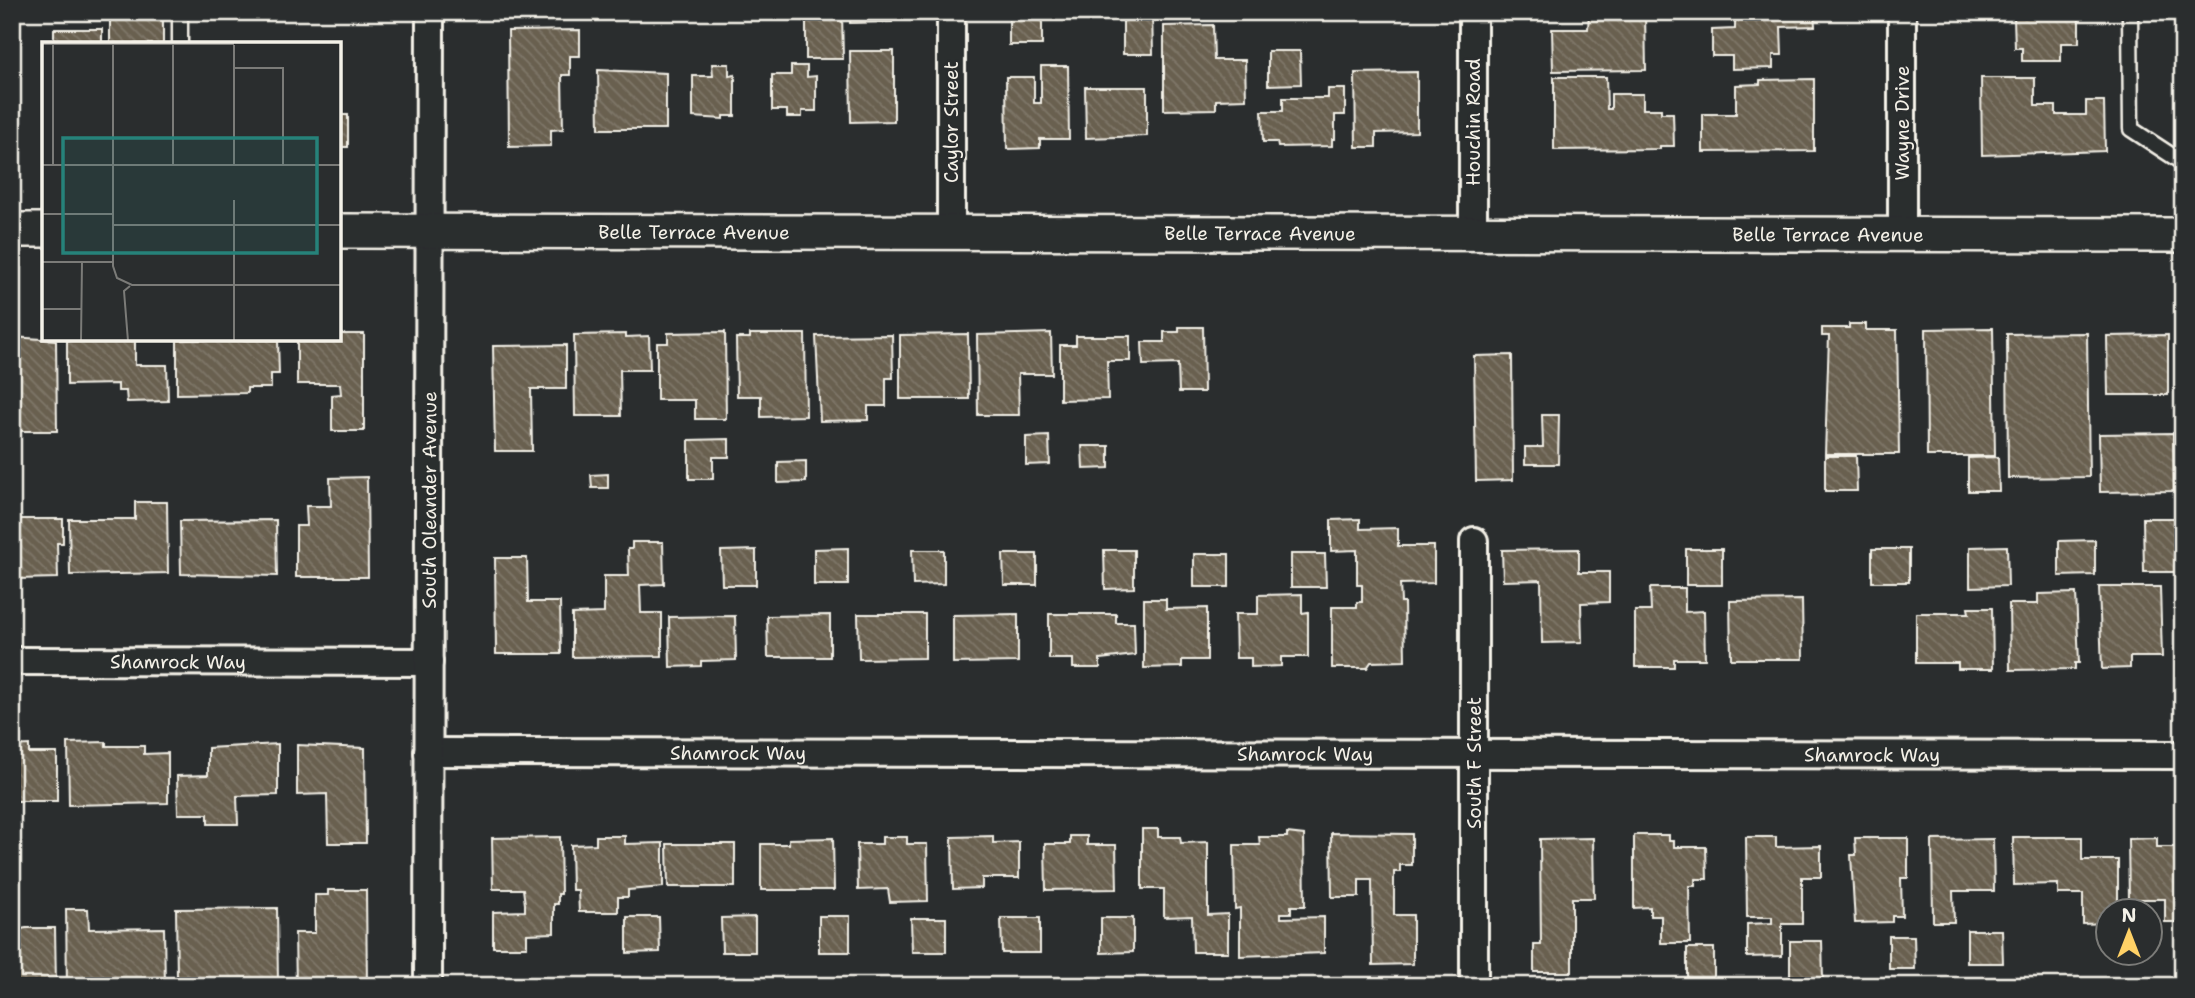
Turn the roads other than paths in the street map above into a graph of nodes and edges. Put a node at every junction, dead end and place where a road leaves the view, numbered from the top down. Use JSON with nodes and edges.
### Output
{"nodes":[{"id":1,"x":180,"y":12,"type":"edge"},
{"id":2,"x":430,"y":12,"type":"edge"},
{"id":3,"x":951,"y":12,"type":"edge"},
{"id":4,"x":1473,"y":12,"type":"edge"},
{"id":5,"x":1902,"y":12,"type":"edge"},
{"id":6,"x":2130,"y":12,"type":"edge"},
{"id":7,"x":180,"y":42,"type":"edge"},
{"id":8,"x":2183,"y":163,"type":"edge"},
{"id":9,"x":12,"y":230,"type":"edge"},
{"id":10,"x":42,"y":230,"type":"edge"},
{"id":11,"x":341,"y":231,"type":"edge"},
{"id":12,"x":429,"y":231,"type":"junction"},
{"id":13,"x":951,"y":232,"type":"junction"},
{"id":14,"x":1473,"y":232,"type":"junction"},
{"id":15,"x":1902,"y":234,"type":"junction"},
{"id":16,"x":2183,"y":235,"type":"edge"},
{"id":17,"x":1475,"y":541,"type":"dead end"},
{"id":18,"x":12,"y":661,"type":"edge"},
{"id":19,"x":429,"y":662,"type":"junction"},
{"id":20,"x":428,"y":752,"type":"junction"},
{"id":21,"x":1474,"y":754,"type":"junction"},
{"id":22,"x":2183,"y":755,"type":"edge"},
{"id":23,"x":428,"y":986,"type":"edge"},
{"id":24,"x":1474,"y":986,"type":"edge"}],
"edges":[{"from":1,"to":7,"type":"lane"},
{"from":2,"to":12,"type":"street","name":"South Oleander Avenue"},
{"from":3,"to":13,"type":"street","name":"Caylor Street"},
{"from":4,"to":14,"type":"street","name":"Houchin Road"},
{"from":5,"to":15,"type":"street","name":"Wayne Drive"},
{"from":6,"to":8,"type":"lane"},
{"from":9,"to":10,"type":"street"},
{"from":11,"to":12,"type":"street","name":"Belle Terrace Avenue"},
{"from":12,"to":13,"type":"street","name":"Belle Terrace Avenue"},
{"from":12,"to":19,"type":"street","name":"South Oleander Avenue"},
{"from":13,"to":14,"type":"street","name":"Belle Terrace Avenue"},
{"from":14,"to":15,"type":"street","name":"Belle Terrace Avenue"},
{"from":15,"to":16,"type":"street","name":"Belle Terrace Avenue"},
{"from":17,"to":21,"type":"street","name":"South F Street"},
{"from":18,"to":19,"type":"street","name":"Shamrock Way"},
{"from":19,"to":20,"type":"street","name":"South Oleander Avenue"},
{"from":20,"to":21,"type":"street","name":"Shamrock Way"},
{"from":20,"to":23,"type":"street","name":"South Oleander Avenue"},
{"from":21,"to":22,"type":"street","name":"Shamrock Way"},
{"from":21,"to":24,"type":"street","name":"South F Street"}]}
